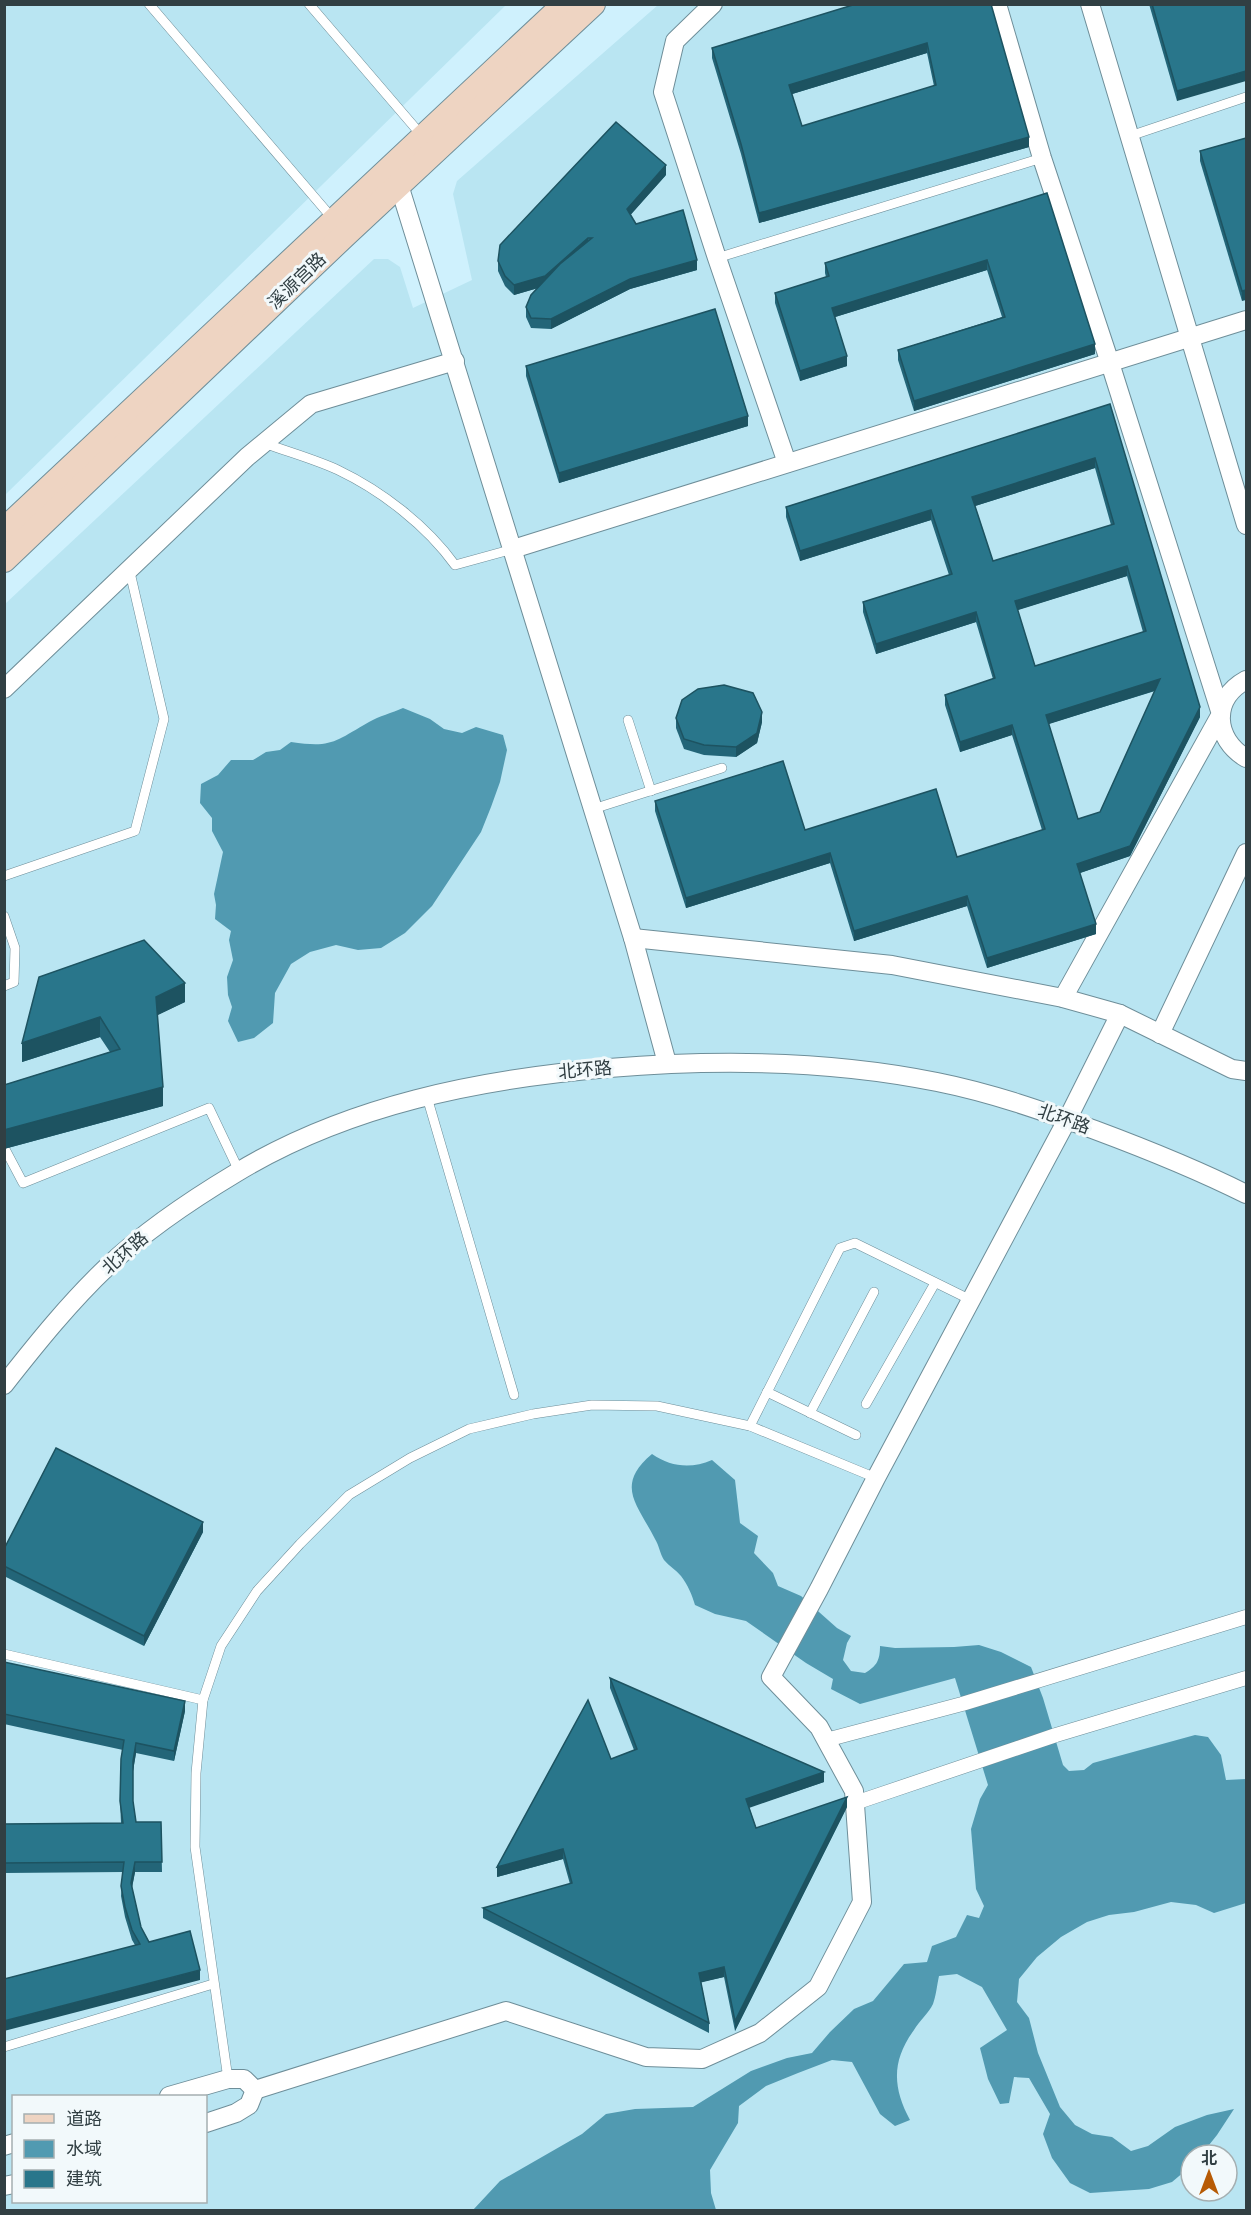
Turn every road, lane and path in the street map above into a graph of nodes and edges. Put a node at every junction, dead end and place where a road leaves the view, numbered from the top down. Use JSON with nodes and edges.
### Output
{"nodes":[{"id":1,"x":149,"y":4,"type":"edge"},
{"id":2,"x":309,"y":4,"type":"edge"},
{"id":3,"x":565,"y":4,"type":"edge"},
{"id":4,"x":593,"y":4,"type":"edge"},
{"id":5,"x":713,"y":4,"type":"edge"},
{"id":6,"x":998,"y":4,"type":"edge"},
{"id":7,"x":1090,"y":4,"type":"edge"},
{"id":8,"x":1246,"y":97,"type":"edge"},
{"id":9,"x":1130,"y":136,"type":"junction"},
{"id":10,"x":429,"y":144,"type":"junction"},
{"id":11,"x":1042,"y":158,"type":"junction"},
{"id":12,"x":399,"y":185,"type":"junction"},
{"id":13,"x":340,"y":227,"type":"junction"},
{"id":14,"x":717,"y":258,"type":"junction"},
{"id":15,"x":1246,"y":320,"type":"edge"},
{"id":16,"x":1190,"y":338,"type":"junction"},
{"id":17,"x":454,"y":361,"type":"junction"},
{"id":18,"x":1110,"y":363,"type":"junction"},
{"id":19,"x":264,"y":443,"type":"junction"},
{"id":20,"x":787,"y":463,"type":"junction"},
{"id":21,"x":1246,"y":525,"type":"edge"},
{"id":22,"x":4,"y":530,"type":"edge"},
{"id":23,"x":513,"y":549,"type":"junction"},
{"id":24,"x":4,"y":560,"type":"edge"},
{"id":25,"x":129,"y":568,"type":"junction"},
{"id":26,"x":1246,"y":680,"type":"edge"},
{"id":27,"x":4,"y":689,"type":"edge"},
{"id":28,"x":1221,"y":714,"type":"junction"},
{"id":29,"x":628,"y":720,"type":"dead end"},
{"id":30,"x":1246,"y":758,"type":"edge"},
{"id":31,"x":722,"y":768,"type":"dead end"},
{"id":32,"x":651,"y":791,"type":"junction"},
{"id":33,"x":593,"y":809,"type":"junction"},
{"id":34,"x":1246,"y":853,"type":"edge"},
{"id":35,"x":4,"y":876,"type":"edge"},
{"id":36,"x":4,"y":916,"type":"edge"},
{"id":37,"x":633,"y":938,"type":"junction"},
{"id":38,"x":4,"y":986,"type":"edge"},
{"id":39,"x":1063,"y":998,"type":"junction"},
{"id":40,"x":1120,"y":1014,"type":"junction"},
{"id":41,"x":1160,"y":1034,"type":"junction"},
{"id":42,"x":667,"y":1063,"type":"junction"},
{"id":43,"x":1246,"y":1071,"type":"edge"},
{"id":44,"x":427,"y":1097,"type":"junction"},
{"id":45,"x":1067,"y":1120,"type":"junction"},
{"id":46,"x":5,"y":1149,"type":"edge"},
{"id":47,"x":239,"y":1171,"type":"junction"},
{"id":48,"x":1246,"y":1194,"type":"edge"},
{"id":49,"x":935,"y":1283,"type":"junction"},
{"id":50,"x":874,"y":1292,"type":"dead end"},
{"id":51,"x":971,"y":1300,"type":"junction"},
{"id":52,"x":4,"y":1385,"type":"edge"},
{"id":53,"x":767,"y":1392,"type":"junction"},
{"id":54,"x":514,"y":1395,"type":"dead end"},
{"id":55,"x":866,"y":1404,"type":"dead end"},
{"id":56,"x":810,"y":1413,"type":"junction"},
{"id":57,"x":750,"y":1426,"type":"junction"},
{"id":58,"x":856,"y":1435,"type":"dead end"},
{"id":59,"x":876,"y":1478,"type":"junction"},
{"id":60,"x":1246,"y":1617,"type":"edge"},
{"id":61,"x":4,"y":1654,"type":"edge"},
{"id":62,"x":1246,"y":1678,"type":"edge"},
{"id":63,"x":202,"y":1700,"type":"junction"},
{"id":64,"x":826,"y":1740,"type":"junction"},
{"id":65,"x":855,"y":1803,"type":"junction"},
{"id":66,"x":213,"y":1984,"type":"junction"},
{"id":67,"x":4,"y":2047,"type":"edge"},
{"id":68,"x":228,"y":2079,"type":"junction"},
{"id":69,"x":255,"y":2090,"type":"junction"},
{"id":70,"x":176,"y":2095,"type":"edge"},
{"id":71,"x":207,"y":2123,"type":"edge"}],
"edges":[{"from":1,"to":13,"type":"lane"},
{"from":2,"to":10,"type":"lane"},
{"from":3,"to":10,"type":"main road","name":"溪源宫路"},
{"from":4,"to":10,"type":"main road","name":"溪源宫路"},
{"from":5,"to":14,"type":"street"},
{"from":6,"to":11,"type":"street"},
{"from":7,"to":9,"type":"street"},
{"from":8,"to":9,"type":"lane"},
{"from":9,"to":16,"type":"street"},
{"from":10,"to":12,"type":"main road","name":"溪源宫路"},
{"from":10,"to":13,"type":"main road","name":"溪源宫路"},
{"from":11,"to":14,"type":"lane"},
{"from":11,"to":18,"type":"street"},
{"from":12,"to":13,"type":"main road","name":"溪源宫路"},
{"from":12,"to":17,"type":"street"},
{"from":13,"to":22,"type":"main road","name":"溪源宫路"},
{"from":13,"to":24,"type":"main road","name":"溪源宫路"},
{"from":14,"to":20,"type":"street"},
{"from":15,"to":16,"type":"street"},
{"from":16,"to":18,"type":"street"},
{"from":16,"to":21,"type":"street"},
{"from":17,"to":19,"type":"street"},
{"from":17,"to":23,"type":"street"},
{"from":18,"to":20,"type":"street"},
{"from":18,"to":28,"type":"street"},
{"from":19,"to":23,"type":"lane"},
{"from":19,"to":25,"type":"street"},
{"from":20,"to":23,"type":"street"},
{"from":23,"to":33,"type":"street"},
{"from":25,"to":27,"type":"street"},
{"from":25,"to":35,"type":"lane"},
{"from":26,"to":28,"type":"street"},
{"from":28,"to":30,"type":"street"},
{"from":28,"to":39,"type":"street"},
{"from":29,"to":32,"type":"lane"},
{"from":31,"to":32,"type":"lane"},
{"from":32,"to":33,"type":"lane"},
{"from":33,"to":37,"type":"street"},
{"from":34,"to":41,"type":"street"},
{"from":36,"to":38,"type":"lane"},
{"from":37,"to":39,"type":"street"},
{"from":37,"to":42,"type":"street"},
{"from":39,"to":40,"type":"street"},
{"from":40,"to":41,"type":"street"},
{"from":40,"to":45,"type":"street"},
{"from":41,"to":43,"type":"street"},
{"from":42,"to":44,"type":"street","name":"北环路"},
{"from":42,"to":45,"type":"street","name":"北环路"},
{"from":44,"to":47,"type":"street","name":"北环路"},
{"from":44,"to":54,"type":"lane"},
{"from":45,"to":48,"type":"street","name":"北环路"},
{"from":45,"to":51,"type":"street"},
{"from":46,"to":47,"type":"lane"},
{"from":47,"to":52,"type":"street","name":"北环路"},
{"from":49,"to":51,"type":"lane"},
{"from":49,"to":53,"type":"lane"},
{"from":49,"to":55,"type":"lane"},
{"from":50,"to":56,"type":"lane"},
{"from":51,"to":59,"type":"street"},
{"from":53,"to":56,"type":"lane"},
{"from":53,"to":57,"type":"lane"},
{"from":56,"to":58,"type":"lane"},
{"from":57,"to":59,"type":"lane"},
{"from":57,"to":63,"type":"lane"},
{"from":59,"to":64,"type":"street"},
{"from":60,"to":64,"type":"street"},
{"from":61,"to":63,"type":"lane"},
{"from":62,"to":65,"type":"street"},
{"from":63,"to":66,"type":"lane"},
{"from":64,"to":65,"type":"street"},
{"from":65,"to":69,"type":"street"},
{"from":66,"to":67,"type":"lane"},
{"from":66,"to":68,"type":"lane"},
{"from":68,"to":69,"type":"street"},
{"from":68,"to":70,"type":"street"},
{"from":69,"to":71,"type":"street"}]}
